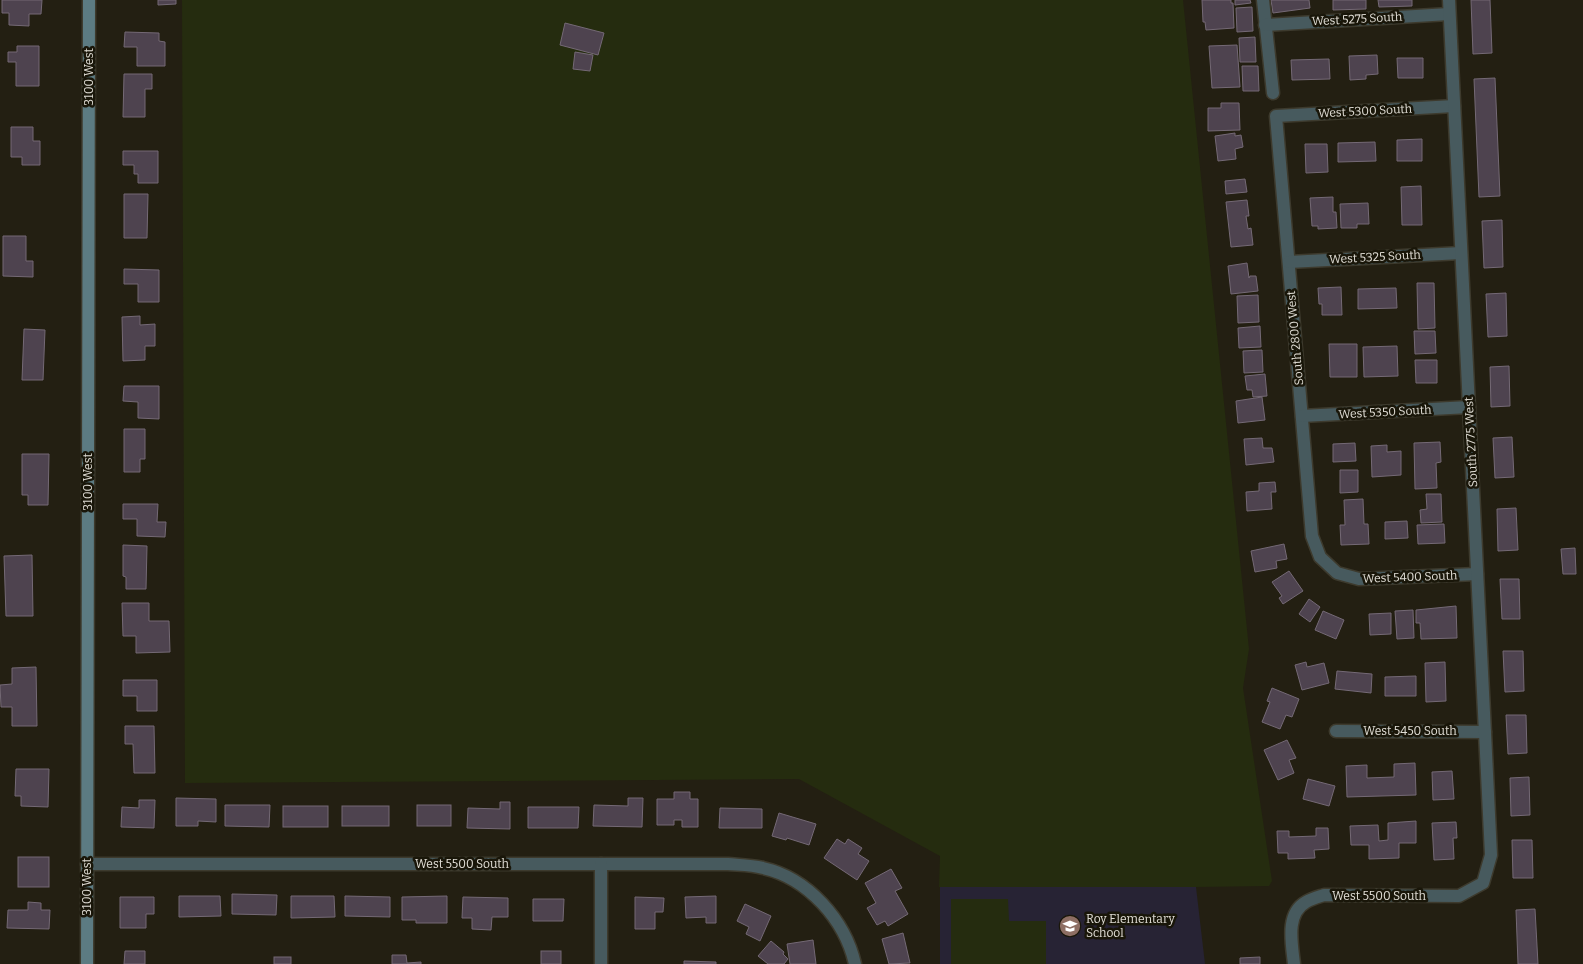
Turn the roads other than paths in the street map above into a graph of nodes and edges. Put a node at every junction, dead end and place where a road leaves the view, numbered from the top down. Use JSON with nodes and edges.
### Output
{"nodes":[{"id":1,"x":89,"y":0,"type":"edge"},
{"id":2,"x":1263,"y":0,"type":"edge"},
{"id":3,"x":1448,"y":0,"type":"edge"},
{"id":4,"x":1449,"y":14,"type":"junction"},
{"id":5,"x":1265,"y":25,"type":"junction"},
{"id":6,"x":1273,"y":93,"type":"dead end"},
{"id":7,"x":1454,"y":106,"type":"junction"},
{"id":8,"x":1276,"y":116,"type":"joint"},
{"id":9,"x":1461,"y":253,"type":"junction"},
{"id":10,"x":1289,"y":262,"type":"junction"},
{"id":11,"x":1469,"y":407,"type":"junction"},
{"id":12,"x":1302,"y":416,"type":"junction"},
{"id":13,"x":1320,"y":557,"type":"joint"},
{"id":14,"x":1477,"y":574,"type":"junction"},
{"id":15,"x":1336,"y":731,"type":"dead end"},
{"id":16,"x":1485,"y":732,"type":"junction"},
{"id":17,"x":87,"y":864,"type":"junction"},
{"id":18,"x":601,"y":864,"type":"junction"},
{"id":19,"x":1483,"y":883,"type":"joint"},
{"id":20,"x":87,"y":964,"type":"edge"},
{"id":21,"x":601,"y":964,"type":"edge"},
{"id":22,"x":855,"y":964,"type":"edge"},
{"id":23,"x":1294,"y":964,"type":"edge"}],
"edges":[{"from":1,"to":17,"type":"street","name":"3100 West"},
{"from":2,"to":5,"type":"street"},
{"from":3,"to":4,"type":"street","name":"South 2775 West"},
{"from":4,"to":5,"type":"street","name":"West 5275 South"},
{"from":4,"to":7,"type":"street","name":"South 2775 West"},
{"from":5,"to":6,"type":"street"},
{"from":7,"to":8,"type":"street","name":"West 5300 South"},
{"from":7,"to":9,"type":"street","name":"South 2775 West"},
{"from":8,"to":10,"type":"street","name":"South 2800 West"},
{"from":9,"to":10,"type":"street","name":"West 5325 South"},
{"from":9,"to":11,"type":"street","name":"South 2775 West"},
{"from":10,"to":12,"type":"street","name":"South 2800 West"},
{"from":11,"to":12,"type":"street","name":"West 5350 South"},
{"from":11,"to":14,"type":"street","name":"South 2775 West"},
{"from":12,"to":13,"type":"street","name":"South 2800 West"},
{"from":13,"to":14,"type":"street","name":"West 5400 South"},
{"from":14,"to":16,"type":"street","name":"South 2775 West"},
{"from":15,"to":16,"type":"street","name":"West 5450 South"},
{"from":16,"to":19,"type":"street","name":"South 2775 West"},
{"from":17,"to":18,"type":"street","name":"West 5500 South"},
{"from":17,"to":20,"type":"street","name":"3100 West"},
{"from":18,"to":21,"type":"street"},
{"from":18,"to":22,"type":"street","name":"West 5500 South"},
{"from":19,"to":23,"type":"street","name":"West 5500 South"}]}
